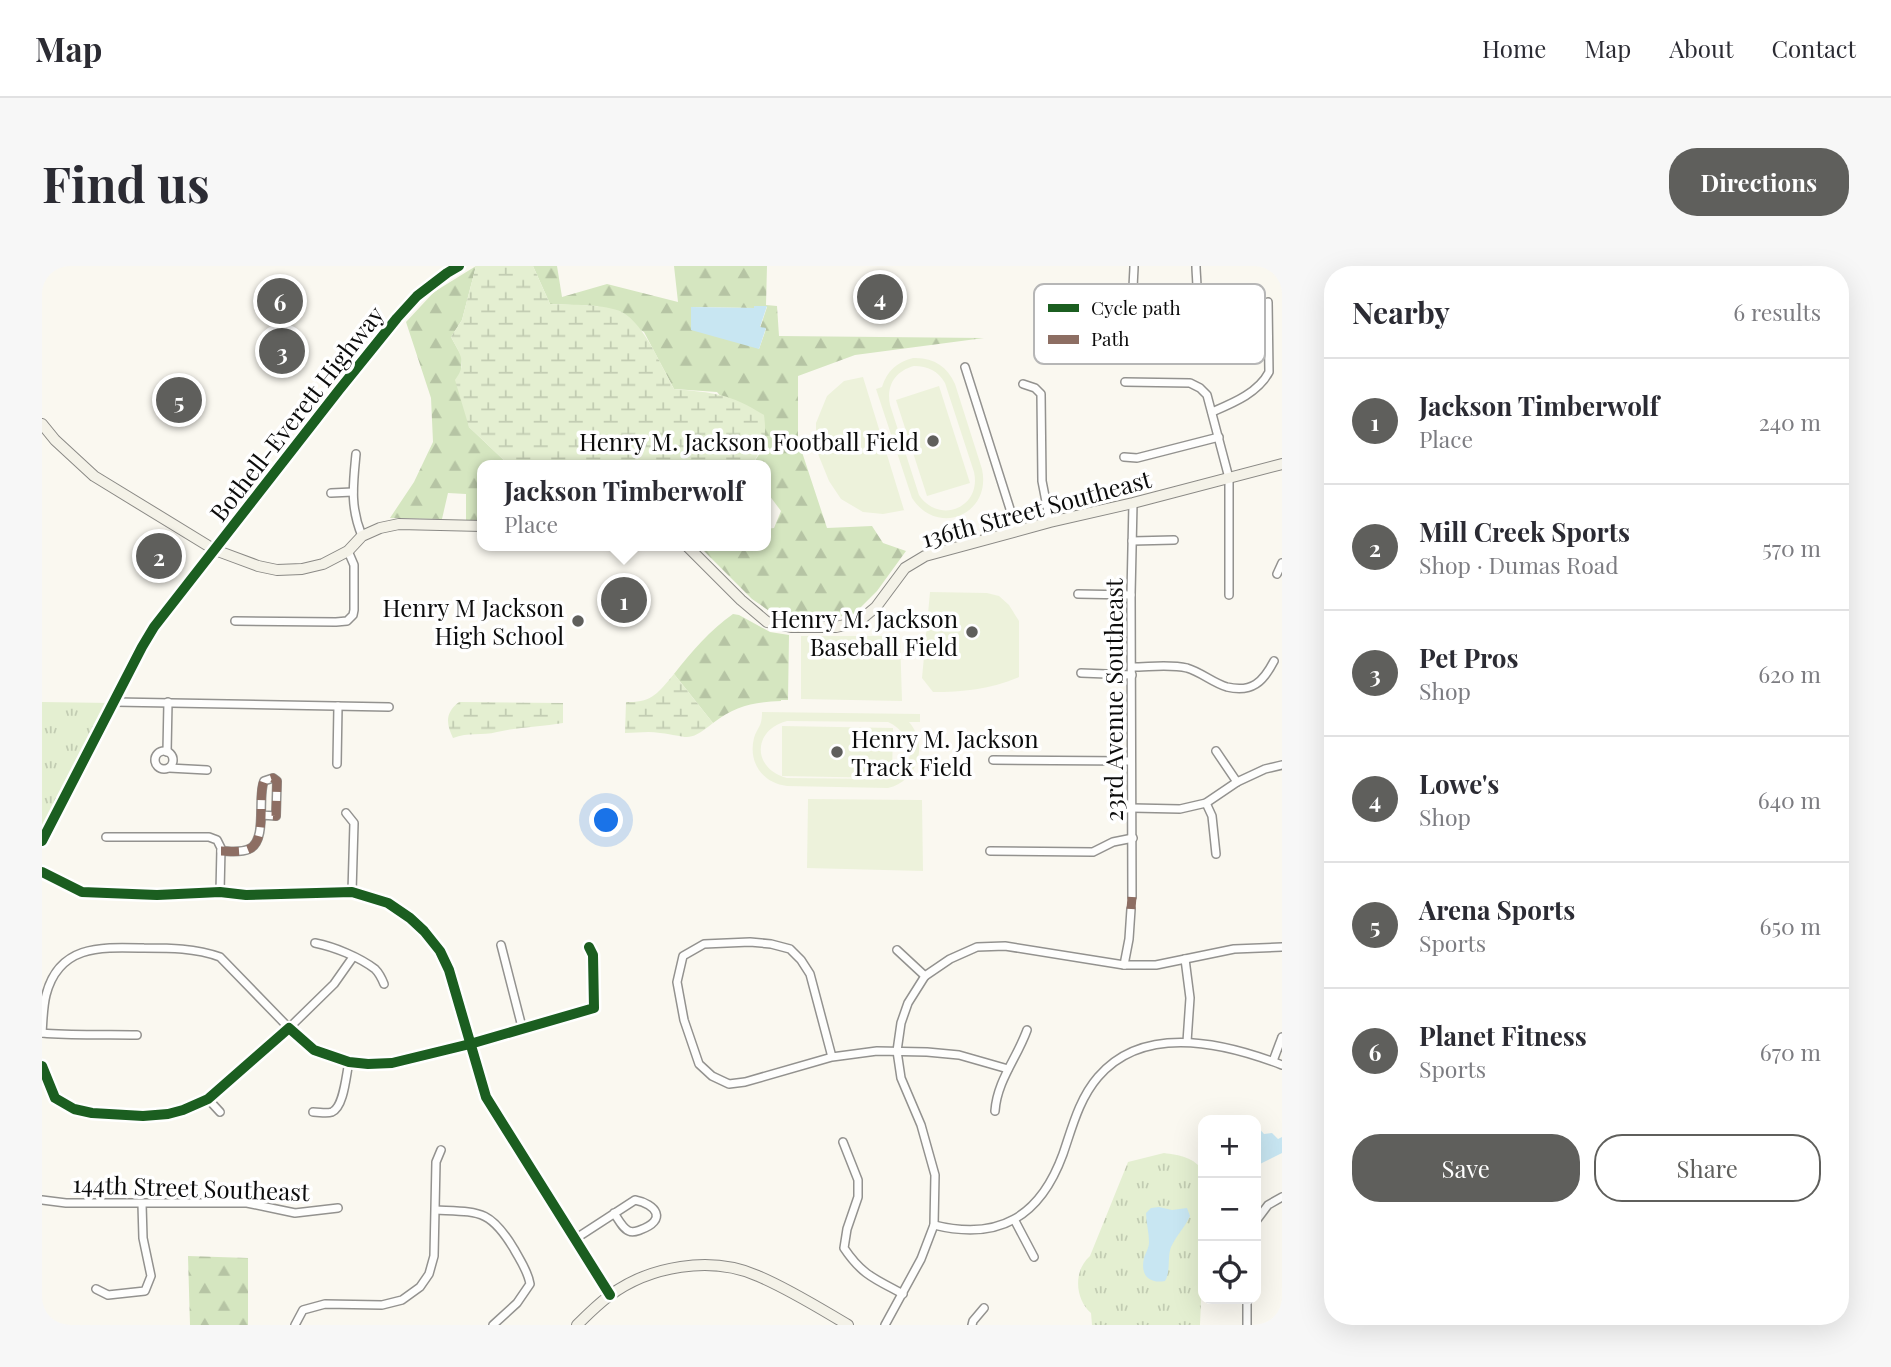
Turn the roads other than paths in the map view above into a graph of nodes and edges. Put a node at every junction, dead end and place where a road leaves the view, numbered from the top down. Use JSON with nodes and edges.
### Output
{"nodes":[{"id":1,"x":459,"y":266,"type":"edge"},
{"id":2,"x":1134,"y":266,"type":"edge"},
{"id":3,"x":1196,"y":266,"type":"edge"},
{"id":4,"x":449,"y":270,"type":"edge"},
{"id":5,"x":1133,"y":284,"type":"edge"},
{"id":6,"x":1196,"y":284,"type":"edge"},
{"id":7,"x":1268,"y":302,"type":"dead end"},
{"id":8,"x":965,"y":367,"type":"dead end"},
{"id":9,"x":1125,"y":382,"type":"dead end"},
{"id":10,"x":1023,"y":384,"type":"dead end"},
{"id":11,"x":1212,"y":412,"type":"junction"},
{"id":12,"x":42,"y":424,"type":"edge"},
{"id":13,"x":1219,"y":437,"type":"junction"},
{"id":14,"x":356,"y":454,"type":"dead end"},
{"id":15,"x":1124,"y":457,"type":"dead end"},
{"id":16,"x":1282,"y":464,"type":"edge"},
{"id":17,"x":1229,"y":478,"type":"junction"},
{"id":18,"x":353,"y":492,"type":"junction"},
{"id":19,"x":331,"y":493,"type":"dead end"},
{"id":20,"x":1133,"y":503,"type":"junction"},
{"id":21,"x":1050,"y":522,"type":"junction"},
{"id":22,"x":477,"y":526,"type":"edge"},
{"id":23,"x":1017,"y":531,"type":"junction"},
{"id":24,"x":362,"y":536,"type":"junction"},
{"id":25,"x":1174,"y":540,"type":"dead end"},
{"id":26,"x":1132,"y":541,"type":"junction"},
{"id":27,"x":215,"y":550,"type":"junction"},
{"id":28,"x":348,"y":551,"type":"junction"},
{"id":29,"x":692,"y":551,"type":"edge"},
{"id":30,"x":1282,"y":563,"type":"edge"},
{"id":31,"x":1277,"y":574,"type":"dead end"},
{"id":32,"x":1078,"y":594,"type":"dead end"},
{"id":33,"x":1131,"y":595,"type":"junction"},
{"id":34,"x":1229,"y":595,"type":"dead end"},
{"id":35,"x":235,"y":621,"type":"dead end"},
{"id":36,"x":1273,"y":661,"type":"dead end"},
{"id":37,"x":1132,"y":671,"type":"junction"},
{"id":38,"x":1081,"y":673,"type":"dead end"},
{"id":39,"x":115,"y":702,"type":"junction"},
{"id":40,"x":168,"y":702,"type":"junction"},
{"id":41,"x":338,"y":706,"type":"junction"},
{"id":42,"x":389,"y":707,"type":"dead end"},
{"id":43,"x":1216,"y":751,"type":"dead end"},
{"id":44,"x":167,"y":752,"type":"junction"},
{"id":45,"x":993,"y":760,"type":"dead end"},
{"id":46,"x":1131,"y":761,"type":"junction"},
{"id":47,"x":337,"y":764,"type":"dead end"},
{"id":48,"x":1282,"y":765,"type":"edge"},
{"id":49,"x":169,"y":768,"type":"junction"},
{"id":50,"x":207,"y":771,"type":"dead end"},
{"id":51,"x":1237,"y":782,"type":"junction"},
{"id":52,"x":1206,"y":803,"type":"junction"},
{"id":53,"x":1132,"y":808,"type":"junction"},
{"id":54,"x":346,"y":813,"type":"dead end"},
{"id":55,"x":261,"y":815,"type":"junction"},
{"id":56,"x":106,"y":837,"type":"dead end"},
{"id":57,"x":1133,"y":838,"type":"junction"},
{"id":58,"x":42,"y":841,"type":"edge"},
{"id":59,"x":221,"y":850,"type":"junction"},
{"id":60,"x":990,"y":851,"type":"dead end"},
{"id":61,"x":1216,"y":854,"type":"dead end"},
{"id":62,"x":42,"y":872,"type":"edge"},
{"id":63,"x":220,"y":892,"type":"junction"},
{"id":64,"x":352,"y":892,"type":"junction"},
{"id":65,"x":1132,"y":897,"type":"dead end"},
{"id":66,"x":1131,"y":909,"type":"dead end"},
{"id":67,"x":316,"y":943,"type":"dead end"},
{"id":68,"x":501,"y":945,"type":"dead end"},
{"id":69,"x":589,"y":947,"type":"dead end"},
{"id":70,"x":1282,"y":947,"type":"edge"},
{"id":71,"x":897,"y":950,"type":"dead end"},
{"id":72,"x":353,"y":957,"type":"junction"},
{"id":73,"x":1185,"y":959,"type":"junction"},
{"id":74,"x":1124,"y":965,"type":"junction"},
{"id":75,"x":925,"y":976,"type":"junction"},
{"id":76,"x":384,"y":984,"type":"dead end"},
{"id":77,"x":522,"y":1027,"type":"junction"},
{"id":78,"x":289,"y":1028,"type":"junction"},
{"id":79,"x":1027,"y":1030,"type":"dead end"},
{"id":80,"x":42,"y":1033,"type":"edge"},
{"id":81,"x":137,"y":1035,"type":"dead end"},
{"id":82,"x":1282,"y":1037,"type":"edge"},
{"id":83,"x":1187,"y":1041,"type":"junction"},
{"id":84,"x":470,"y":1044,"type":"junction"},
{"id":85,"x":897,"y":1051,"type":"junction"},
{"id":86,"x":832,"y":1057,"type":"junction"},
{"id":87,"x":349,"y":1062,"type":"junction"},
{"id":88,"x":1273,"y":1062,"type":"junction"},
{"id":89,"x":1282,"y":1065,"type":"edge"},
{"id":90,"x":42,"y":1066,"type":"edge"},
{"id":91,"x":1008,"y":1069,"type":"junction"},
{"id":92,"x":208,"y":1099,"type":"junction"},
{"id":93,"x":995,"y":1111,"type":"dead end"},
{"id":94,"x":220,"y":1112,"type":"dead end"},
{"id":95,"x":313,"y":1112,"type":"dead end"},
{"id":96,"x":842,"y":1142,"type":"dead end"},
{"id":97,"x":441,"y":1150,"type":"dead end"},
{"id":98,"x":1282,"y":1197,"type":"edge"},
{"id":99,"x":42,"y":1200,"type":"edge"},
{"id":100,"x":142,"y":1204,"type":"junction"},
{"id":101,"x":338,"y":1208,"type":"dead end"},
{"id":102,"x":436,"y":1210,"type":"junction"},
{"id":103,"x":614,"y":1213,"type":"junction"},
{"id":104,"x":1261,"y":1214,"type":"edge"},
{"id":105,"x":1015,"y":1221,"type":"junction"},
{"id":106,"x":934,"y":1224,"type":"junction"},
{"id":107,"x":575,"y":1238,"type":"junction"},
{"id":108,"x":1034,"y":1257,"type":"dead end"},
{"id":109,"x":96,"y":1289,"type":"dead end"},
{"id":110,"x":903,"y":1293,"type":"junction"},
{"id":111,"x":610,"y":1295,"type":"junction"},
{"id":112,"x":1247,"y":1304,"type":"edge"},
{"id":113,"x":984,"y":1308,"type":"dead end"},
{"id":114,"x":296,"y":1325,"type":"edge"},
{"id":115,"x":493,"y":1325,"type":"edge"},
{"id":116,"x":577,"y":1325,"type":"edge"},
{"id":117,"x":848,"y":1325,"type":"edge"},
{"id":118,"x":885,"y":1325,"type":"edge"},
{"id":119,"x":972,"y":1325,"type":"edge"},
{"id":120,"x":1247,"y":1325,"type":"edge"}],
"edges":[{"from":1,"to":4,"type":"main road","name":"Bothell-Everett Highway"},
{"from":2,"to":5,"type":"street"},
{"from":3,"to":6,"type":"street"},
{"from":4,"to":27,"type":"main road","name":"Bothell-Everett Highway"},
{"from":7,"to":11,"type":"street"},
{"from":8,"to":23,"type":"street"},
{"from":9,"to":11,"type":"street"},
{"from":10,"to":21,"type":"street"},
{"from":11,"to":13,"type":"street"},
{"from":12,"to":27,"type":"street"},
{"from":13,"to":15,"type":"street"},
{"from":13,"to":17,"type":"street"},
{"from":14,"to":18,"type":"street"},
{"from":16,"to":17,"type":"street","name":"136th Street Southeast"},
{"from":17,"to":20,"type":"street","name":"136th Street Southeast"},
{"from":17,"to":34,"type":"street"},
{"from":18,"to":19,"type":"street"},
{"from":18,"to":24,"type":"street"},
{"from":20,"to":21,"type":"street","name":"136th Street Southeast"},
{"from":20,"to":26,"type":"street","name":"23rd Avenue Southeast"},
{"from":21,"to":23,"type":"street","name":"136th Street Southeast"},
{"from":22,"to":24,"type":"street"},
{"from":23,"to":29,"type":"street","name":"136th Street Southeast"},
{"from":24,"to":28,"type":"street"},
{"from":25,"to":26,"type":"street"},
{"from":26,"to":33,"type":"street","name":"23rd Avenue Southeast"},
{"from":27,"to":28,"type":"street"},
{"from":27,"to":39,"type":"main road","name":"Bothell-Everett Highway"},
{"from":28,"to":35,"type":"street"},
{"from":30,"to":31,"type":"street"},
{"from":32,"to":33,"type":"street"},
{"from":33,"to":37,"type":"street","name":"23rd Avenue Southeast"},
{"from":36,"to":37,"type":"street"},
{"from":37,"to":38,"type":"street"},
{"from":37,"to":46,"type":"street","name":"23rd Avenue Southeast"},
{"from":39,"to":40,"type":"street"},
{"from":39,"to":58,"type":"main road","name":"Bothell-Everett Highway"},
{"from":40,"to":41,"type":"street"},
{"from":40,"to":44,"type":"street"},
{"from":41,"to":42,"type":"street"},
{"from":41,"to":47,"type":"street"},
{"from":43,"to":51,"type":"street"},
{"from":44,"to":49,"type":"street"},
{"from":44,"to":49,"type":"street"},
{"from":45,"to":46,"type":"street"},
{"from":46,"to":53,"type":"street","name":"23rd Avenue Southeast"},
{"from":48,"to":51,"type":"street"},
{"from":49,"to":50,"type":"street"},
{"from":51,"to":52,"type":"street"},
{"from":52,"to":53,"type":"street"},
{"from":52,"to":61,"type":"street"},
{"from":53,"to":57,"type":"street","name":"23rd Avenue Southeast"},
{"from":54,"to":64,"type":"street"},
{"from":55,"to":55,"type":"street"},
{"from":55,"to":59,"type":"street"},
{"from":56,"to":59,"type":"street"},
{"from":57,"to":60,"type":"street"},
{"from":57,"to":65,"type":"street","name":"23rd Avenue Southeast"},
{"from":59,"to":63,"type":"street"},
{"from":62,"to":63,"type":"street"},
{"from":63,"to":64,"type":"street"},
{"from":64,"to":84,"type":"street"},
{"from":66,"to":74,"type":"street"},
{"from":67,"to":72,"type":"street"},
{"from":68,"to":77,"type":"street"},
{"from":69,"to":77,"type":"street"},
{"from":70,"to":73,"type":"street"},
{"from":71,"to":75,"type":"street"},
{"from":72,"to":76,"type":"street"},
{"from":72,"to":78,"type":"street"},
{"from":73,"to":74,"type":"street"},
{"from":73,"to":83,"type":"street"},
{"from":74,"to":75,"type":"street"},
{"from":75,"to":85,"type":"street"},
{"from":77,"to":84,"type":"street"},
{"from":78,"to":80,"type":"street"},
{"from":78,"to":87,"type":"street"},
{"from":78,"to":92,"type":"street"},
{"from":79,"to":91,"type":"street"},
{"from":80,"to":81,"type":"street"},
{"from":82,"to":88,"type":"street"},
{"from":83,"to":88,"type":"street"},
{"from":83,"to":105,"type":"street"},
{"from":84,"to":87,"type":"street"},
{"from":84,"to":107,"type":"street"},
{"from":85,"to":86,"type":"street"},
{"from":85,"to":91,"type":"street"},
{"from":85,"to":106,"type":"street"},
{"from":86,"to":86,"type":"street"},
{"from":87,"to":95,"type":"street"},
{"from":88,"to":89,"type":"street"},
{"from":90,"to":92,"type":"street"},
{"from":91,"to":93,"type":"street"},
{"from":92,"to":94,"type":"street"},
{"from":96,"to":110,"type":"street"},
{"from":97,"to":102,"type":"street"},
{"from":98,"to":104,"type":"street"},
{"from":99,"to":100,"type":"street","name":"144th Street Southeast"},
{"from":100,"to":101,"type":"street","name":"144th Street Southeast"},
{"from":100,"to":109,"type":"street"},
{"from":102,"to":114,"type":"street"},
{"from":102,"to":115,"type":"street"},
{"from":103,"to":103,"type":"street"},
{"from":103,"to":107,"type":"street"},
{"from":105,"to":106,"type":"street"},
{"from":105,"to":108,"type":"street"},
{"from":106,"to":110,"type":"street"},
{"from":107,"to":111,"type":"street"},
{"from":110,"to":118,"type":"street"},
{"from":111,"to":116,"type":"street"},
{"from":111,"to":117,"type":"street"},
{"from":112,"to":120,"type":"street"},
{"from":113,"to":119,"type":"street"}]}
